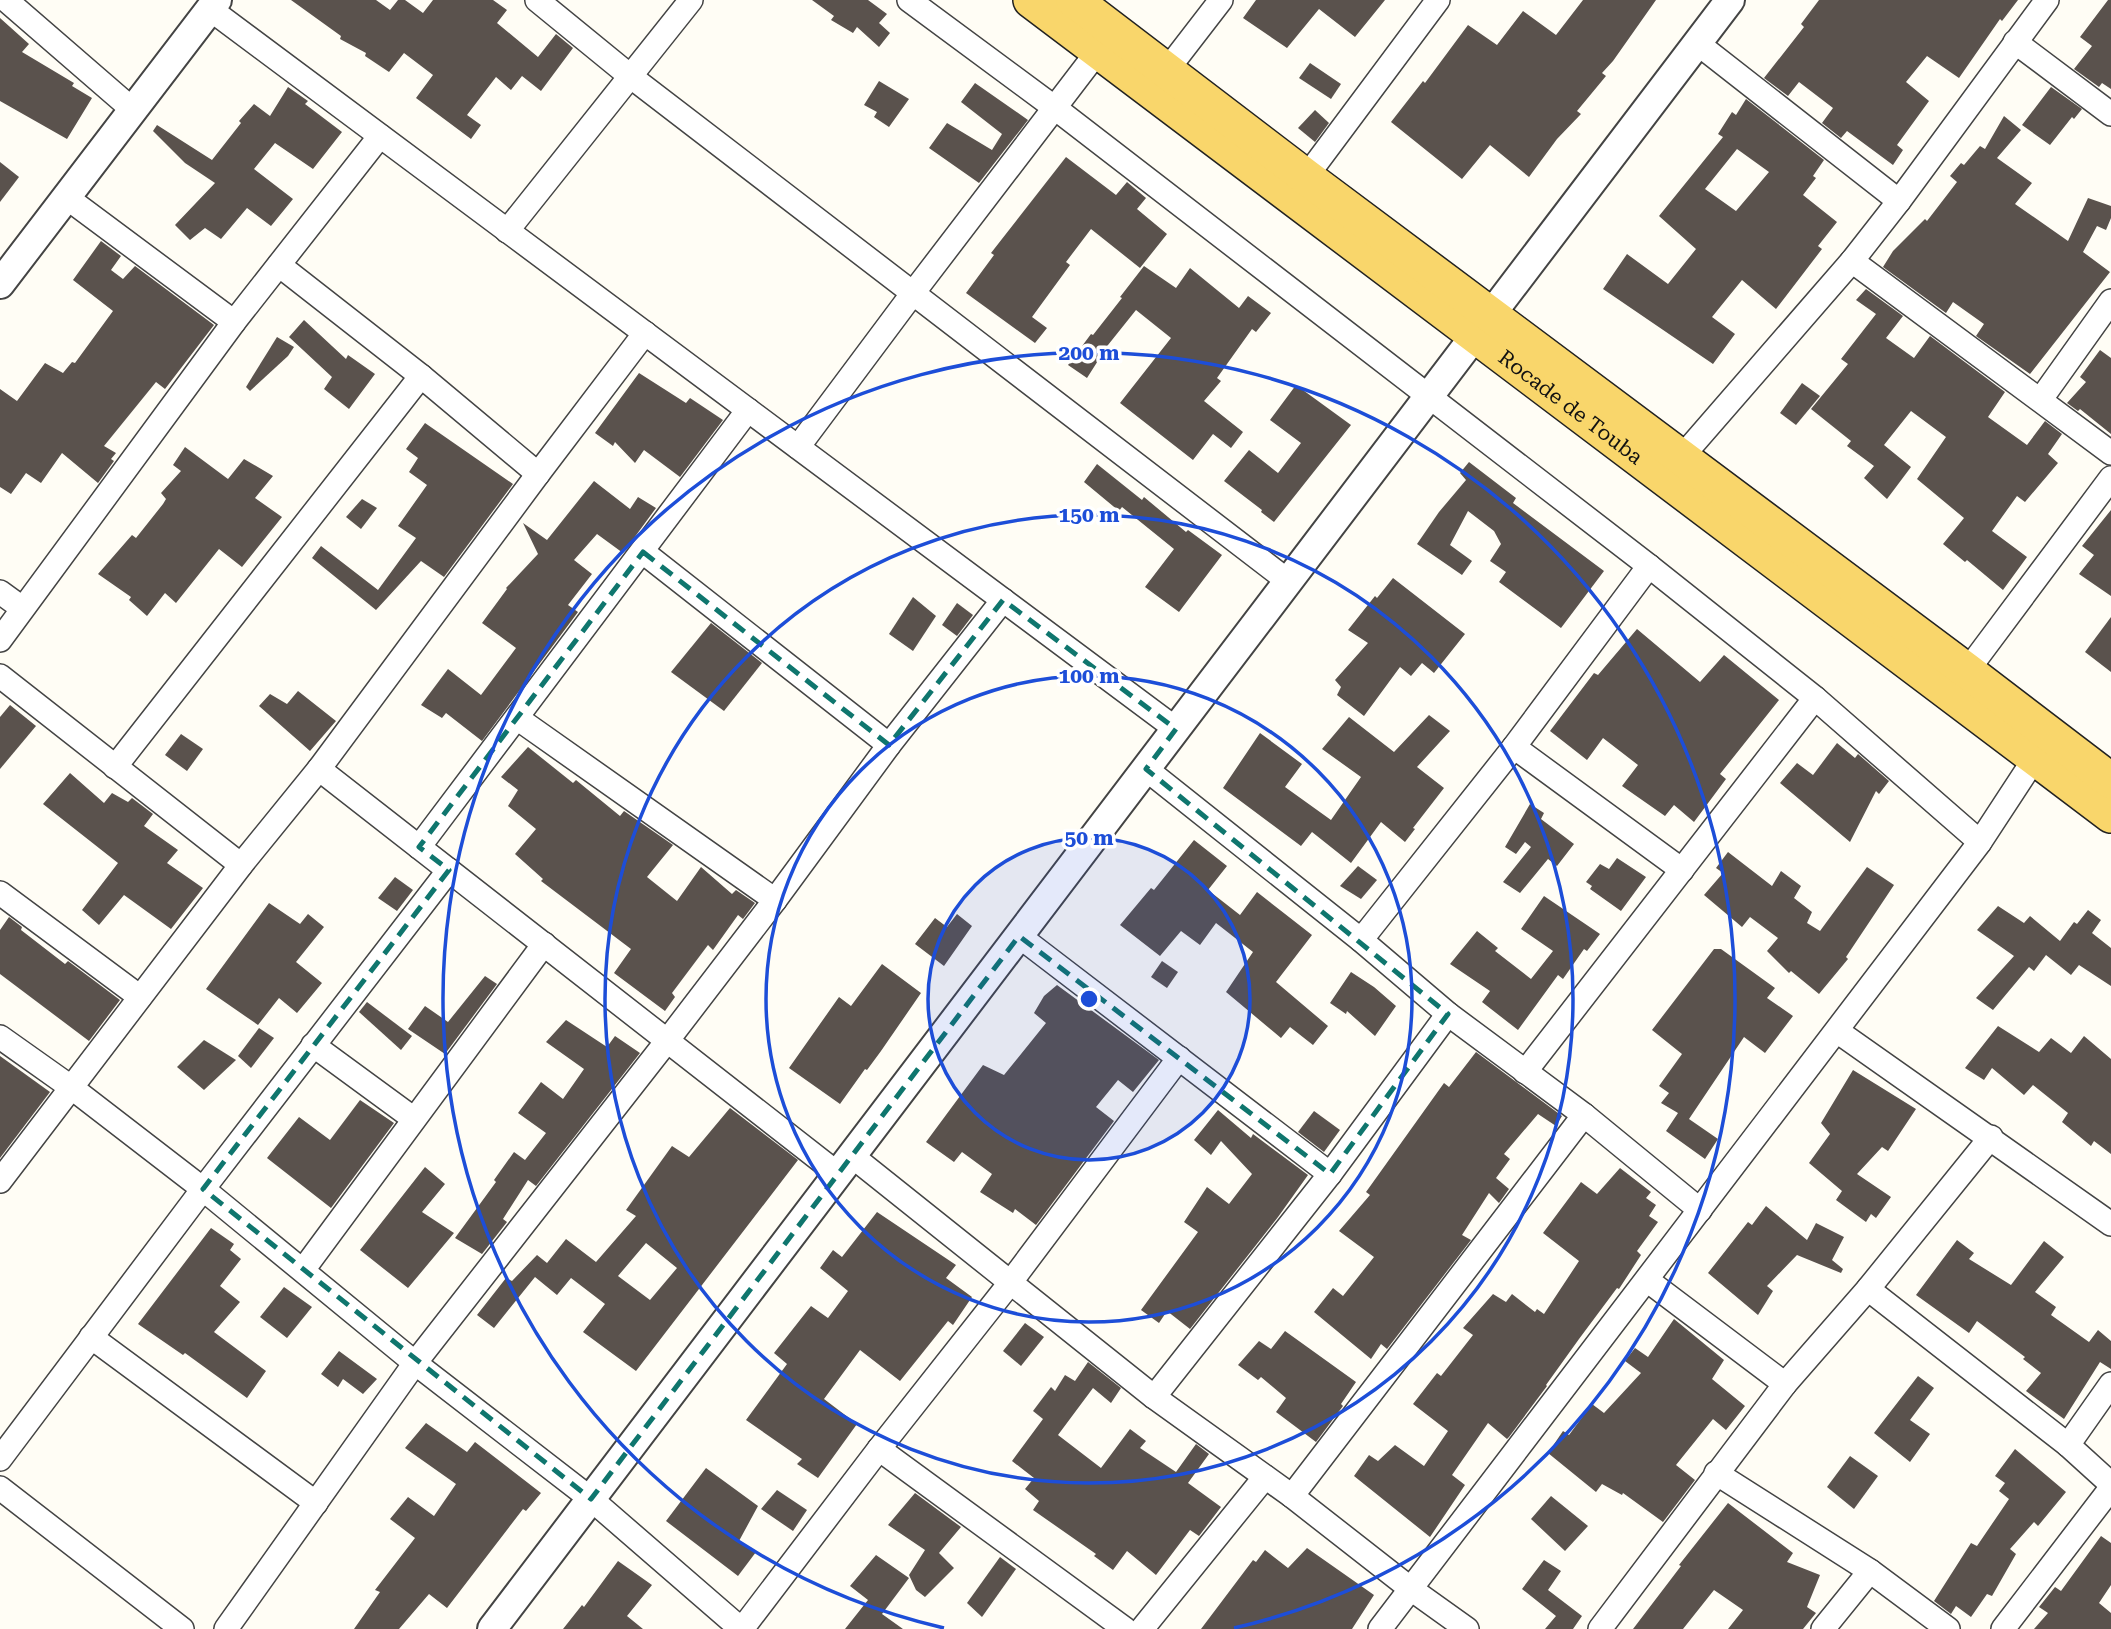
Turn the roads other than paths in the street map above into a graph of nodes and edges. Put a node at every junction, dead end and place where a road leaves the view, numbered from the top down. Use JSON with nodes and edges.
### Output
{"nodes":[{"id":1,"x":6,"y":0,"type":"edge"},
{"id":2,"x":537,"y":0,"type":"edge"},
{"id":3,"x":691,"y":0,"type":"edge"},
{"id":4,"x":909,"y":0,"type":"edge"},
{"id":5,"x":1031,"y":0,"type":"edge"},
{"id":6,"x":1073,"y":0,"type":"edge"},
{"id":7,"x":1221,"y":0,"type":"edge"},
{"id":8,"x":1438,"y":0,"type":"edge"},
{"id":9,"x":1730,"y":0,"type":"edge"},
{"id":10,"x":2047,"y":0,"type":"edge"},
{"id":11,"x":213,"y":4,"type":"edge"},
{"id":12,"x":2015,"y":42,"type":"junction"},
{"id":13,"x":1697,"y":43,"type":"junction"},
{"id":14,"x":1098,"y":51,"type":"junction"},
{"id":15,"x":1167,"y":70,"type":"junction"},
{"id":16,"x":630,"y":76,"type":"junction"},
{"id":17,"x":1055,"y":108,"type":"junction"},
{"id":18,"x":133,"y":110,"type":"junction"},
{"id":19,"x":2111,"y":114,"type":"edge"},
{"id":20,"x":380,"y":136,"type":"junction"},
{"id":21,"x":1306,"y":177,"type":"junction"},
{"id":22,"x":66,"y":197,"type":"junction"},
{"id":23,"x":1899,"y":201,"type":"junction"},
{"id":24,"x":507,"y":231,"type":"junction"},
{"id":25,"x":1852,"y":261,"type":"junction"},
{"id":26,"x":279,"y":265,"type":"junction"},
{"id":27,"x":0,"y":284,"type":"edge"},
{"id":28,"x":913,"y":293,"type":"junction"},
{"id":29,"x":2111,"y":301,"type":"edge"},
{"id":30,"x":234,"y":322,"type":"junction"},
{"id":31,"x":1482,"y":325,"type":"junction"},
{"id":32,"x":645,"y":333,"type":"junction"},
{"id":33,"x":421,"y":376,"type":"junction"},
{"id":34,"x":1429,"y":396,"type":"junction"},
{"id":35,"x":2041,"y":399,"type":"junction"},
{"id":36,"x":748,"y":410,"type":"junction"},
{"id":37,"x":799,"y":447,"type":"junction"},
{"id":38,"x":2111,"y":453,"type":"edge"},
{"id":39,"x":1672,"y":469,"type":"junction"},
{"id":40,"x":538,"y":474,"type":"junction"},
{"id":41,"x":2111,"y":478,"type":"edge"},
{"id":42,"x":643,"y":552,"type":"junction"},
{"id":43,"x":1649,"y":566,"type":"junction"},
{"id":44,"x":1288,"y":581,"type":"junction"},
{"id":45,"x":0,"y":592,"type":"edge"},
{"id":46,"x":1003,"y":600,"type":"junction"},
{"id":47,"x":22,"y":608,"type":"junction"},
{"id":48,"x":0,"y":640,"type":"edge"},
{"id":49,"x":1967,"y":671,"type":"junction"},
{"id":50,"x":0,"y":676,"type":"edge"},
{"id":51,"x":1815,"y":698,"type":"junction"},
{"id":52,"x":517,"y":718,"type":"junction"},
{"id":53,"x":1176,"y":729,"type":"junction"},
{"id":54,"x":889,"y":745,"type":"junction"},
{"id":55,"x":1514,"y":747,"type":"junction"},
{"id":56,"x":2035,"y":758,"type":"junction"},
{"id":57,"x":115,"y":766,"type":"junction"},
{"id":58,"x":319,"y":769,"type":"junction"},
{"id":59,"x":1146,"y":769,"type":"junction"},
{"id":60,"x":2106,"y":788,"type":"edge"},
{"id":61,"x":1980,"y":842,"type":"junction"},
{"id":62,"x":419,"y":847,"type":"junction"},
{"id":63,"x":241,"y":865,"type":"junction"},
{"id":64,"x":449,"y":870,"type":"junction"},
{"id":65,"x":1682,"y":870,"type":"junction"},
{"id":66,"x":0,"y":893,"type":"edge"},
{"id":67,"x":775,"y":900,"type":"junction"},
{"id":68,"x":1019,"y":936,"type":"junction"},
{"id":69,"x":1361,"y":940,"type":"junction"},
{"id":70,"x":544,"y":944,"type":"junction"},
{"id":71,"x":140,"y":997,"type":"junction"},
{"id":72,"x":1448,"y":1014,"type":"junction"},
{"id":73,"x":1837,"y":1031,"type":"junction"},
{"id":74,"x":0,"y":1037,"type":"edge"},
{"id":75,"x":667,"y":1041,"type":"junction"},
{"id":76,"x":313,"y":1045,"type":"junction"},
{"id":77,"x":1179,"y":1058,"type":"junction"},
{"id":78,"x":1525,"y":1072,"type":"junction"},
{"id":79,"x":72,"y":1088,"type":"junction"},
{"id":80,"x":1584,"y":1115,"type":"junction"},
{"id":81,"x":414,"y":1119,"type":"junction"},
{"id":82,"x":1991,"y":1137,"type":"junction"},
{"id":83,"x":845,"y":1165,"type":"junction"},
{"id":84,"x":1330,"y":1174,"type":"junction"},
{"id":85,"x":0,"y":1181,"type":"edge"},
{"id":86,"x":202,"y":1189,"type":"junction"},
{"id":87,"x":1700,"y":1209,"type":"junction"},
{"id":88,"x":2111,"y":1224,"type":"edge"},
{"id":89,"x":303,"y":1270,"type":"junction"},
{"id":90,"x":1647,"y":1279,"type":"junction"},
{"id":91,"x":1010,"y":1283,"type":"junction"},
{"id":92,"x":1868,"y":1289,"type":"junction"},
{"id":93,"x":91,"y":1337,"type":"junction"},
{"id":94,"x":415,"y":1363,"type":"junction"},
{"id":95,"x":1784,"y":1384,"type":"junction"},
{"id":96,"x":2111,"y":1384,"type":"edge"},
{"id":97,"x":1154,"y":1397,"type":"junction"},
{"id":98,"x":2068,"y":1445,"type":"junction"},
{"id":99,"x":879,"y":1449,"type":"junction"},
{"id":100,"x":0,"y":1459,"type":"edge"},
{"id":101,"x":1716,"y":1473,"type":"junction"},
{"id":102,"x":1265,"y":1477,"type":"junction"},
{"id":103,"x":2111,"y":1486,"type":"edge"},
{"id":104,"x":0,"y":1488,"type":"edge"},
{"id":105,"x":1292,"y":1496,"type":"junction"},
{"id":106,"x":591,"y":1499,"type":"junction"},
{"id":107,"x":316,"y":1503,"type":"junction"},
{"id":108,"x":1870,"y":1571,"type":"junction"},
{"id":109,"x":1411,"y":1589,"type":"junction"},
{"id":110,"x":182,"y":1629,"type":"edge"},
{"id":111,"x":226,"y":1629,"type":"edge"},
{"id":112,"x":492,"y":1629,"type":"edge"},
{"id":113,"x":742,"y":1629,"type":"edge"},
{"id":114,"x":1125,"y":1629,"type":"edge"},
{"id":115,"x":1142,"y":1629,"type":"edge"},
{"id":116,"x":1380,"y":1629,"type":"edge"},
{"id":117,"x":1467,"y":1629,"type":"edge"},
{"id":118,"x":1600,"y":1629,"type":"edge"},
{"id":119,"x":1823,"y":1629,"type":"edge"},
{"id":120,"x":1948,"y":1629,"type":"edge"},
{"id":121,"x":2003,"y":1629,"type":"edge"}],
"edges":[{"from":1,"to":18,"type":"street"},
{"from":2,"to":16,"type":"street"},
{"from":3,"to":16,"type":"street"},
{"from":4,"to":17,"type":"street"},
{"from":5,"to":14,"type":"main road","name":"Rocade de Touba"},
{"from":6,"to":15,"type":"main road","name":"Rocade de Touba"},
{"from":7,"to":15,"type":"street"},
{"from":8,"to":21,"type":"street"},
{"from":9,"to":13,"type":"street"},
{"from":10,"to":12,"type":"street"},
{"from":11,"to":18,"type":"street"},
{"from":11,"to":20,"type":"street"},
{"from":12,"to":19,"type":"street"},
{"from":12,"to":23,"type":"street"},
{"from":13,"to":23,"type":"street"},
{"from":13,"to":31,"type":"street"},
{"from":14,"to":17,"type":"street"},
{"from":14,"to":31,"type":"main road","name":"Rocade de Touba"},
{"from":15,"to":21,"type":"main road","name":"Rocade de Touba"},
{"from":16,"to":24,"type":"street"},
{"from":16,"to":28,"type":"street"},
{"from":17,"to":28,"type":"street"},
{"from":17,"to":34,"type":"street"},
{"from":18,"to":22,"type":"street"},
{"from":20,"to":24,"type":"street"},
{"from":20,"to":26,"type":"street"},
{"from":21,"to":31,"type":"main road","name":"Rocade de Touba"},
{"from":22,"to":27,"type":"street"},
{"from":22,"to":30,"type":"street"},
{"from":23,"to":25,"type":"street"},
{"from":24,"to":32,"type":"street"},
{"from":25,"to":35,"type":"street"},
{"from":25,"to":39,"type":"street"},
{"from":26,"to":30,"type":"street"},
{"from":26,"to":33,"type":"street"},
{"from":28,"to":37,"type":"street"},
{"from":28,"to":44,"type":"street"},
{"from":29,"to":35,"type":"street"},
{"from":30,"to":47,"type":"street"},
{"from":31,"to":34,"type":"street"},
{"from":31,"to":39,"type":"main road","name":"Rocade de Touba"},
{"from":32,"to":36,"type":"street"},
{"from":32,"to":40,"type":"street"},
{"from":33,"to":40,"type":"street"},
{"from":33,"to":57,"type":"street"},
{"from":34,"to":43,"type":"street"},
{"from":34,"to":44,"type":"street"},
{"from":35,"to":38,"type":"street"},
{"from":36,"to":37,"type":"street"},
{"from":36,"to":42,"type":"street"},
{"from":37,"to":46,"type":"street"},
{"from":39,"to":49,"type":"main road","name":"Rocade de Touba"},
{"from":39,"to":56,"type":"main road","name":"Rocade de Touba"},
{"from":40,"to":58,"type":"street"},
{"from":41,"to":49,"type":"street"},
{"from":42,"to":52,"type":"street"},
{"from":42,"to":54,"type":"street"},
{"from":43,"to":51,"type":"street"},
{"from":43,"to":55,"type":"street"},
{"from":44,"to":53,"type":"street"},
{"from":45,"to":47,"type":"street"},
{"from":46,"to":53,"type":"street"},
{"from":46,"to":54,"type":"street"},
{"from":47,"to":48,"type":"street"},
{"from":49,"to":60,"type":"main road","name":"Rocade de Touba"},
{"from":50,"to":57,"type":"street"},
{"from":51,"to":61,"type":"street"},
{"from":51,"to":65,"type":"street"},
{"from":52,"to":62,"type":"street"},
{"from":52,"to":67,"type":"street"},
{"from":53,"to":59,"type":"street"},
{"from":54,"to":67,"type":"street"},
{"from":55,"to":65,"type":"street"},
{"from":55,"to":69,"type":"street"},
{"from":56,"to":60,"type":"main road","name":"Rocade de Touba"},
{"from":56,"to":61,"type":"street"},
{"from":57,"to":63,"type":"street"},
{"from":58,"to":62,"type":"street"},
{"from":58,"to":63,"type":"street"},
{"from":59,"to":68,"type":"street"},
{"from":59,"to":69,"type":"street"},
{"from":61,"to":73,"type":"street"},
{"from":62,"to":64,"type":"street"},
{"from":63,"to":71,"type":"street"},
{"from":64,"to":70,"type":"street"},
{"from":64,"to":76,"type":"street"},
{"from":65,"to":78,"type":"street"},
{"from":66,"to":71,"type":"street"},
{"from":67,"to":75,"type":"street"},
{"from":68,"to":77,"type":"street"},
{"from":68,"to":83,"type":"street"},
{"from":69,"to":72,"type":"street"},
{"from":70,"to":75,"type":"street"},
{"from":70,"to":81,"type":"street"},
{"from":71,"to":79,"type":"street"},
{"from":72,"to":78,"type":"street"},
{"from":72,"to":84,"type":"street"},
{"from":73,"to":82,"type":"street"},
{"from":73,"to":87,"type":"street"},
{"from":74,"to":79,"type":"street"},
{"from":75,"to":83,"type":"street"},
{"from":75,"to":94,"type":"street"},
{"from":76,"to":81,"type":"street"},
{"from":76,"to":86,"type":"street"},
{"from":77,"to":84,"type":"street"},
{"from":77,"to":91,"type":"street"},
{"from":78,"to":80,"type":"street"},
{"from":79,"to":85,"type":"street"},
{"from":79,"to":86,"type":"street"},
{"from":80,"to":87,"type":"street"},
{"from":80,"to":105,"type":"street"},
{"from":81,"to":89,"type":"street"},
{"from":82,"to":88,"type":"street"},
{"from":82,"to":92,"type":"street"},
{"from":83,"to":91,"type":"street"},
{"from":83,"to":106,"type":"street"},
{"from":84,"to":97,"type":"street"},
{"from":86,"to":89,"type":"street"},
{"from":86,"to":93,"type":"street"},
{"from":87,"to":90,"type":"street"},
{"from":89,"to":94,"type":"street"},
{"from":90,"to":95,"type":"street"},
{"from":90,"to":109,"type":"street"},
{"from":91,"to":97,"type":"street"},
{"from":91,"to":99,"type":"street"},
{"from":92,"to":95,"type":"street"},
{"from":92,"to":98,"type":"street"},
{"from":93,"to":100,"type":"street"},
{"from":93,"to":107,"type":"street"},
{"from":94,"to":106,"type":"street"},
{"from":94,"to":107,"type":"street"},
{"from":95,"to":101,"type":"street"},
{"from":96,"to":98,"type":"street"},
{"from":97,"to":102,"type":"street"},
{"from":98,"to":103,"type":"street"},
{"from":99,"to":113,"type":"street"},
{"from":99,"to":114,"type":"street"},
{"from":101,"to":108,"type":"street"},
{"from":101,"to":118,"type":"street"},
{"from":102,"to":105,"type":"street"},
{"from":102,"to":115,"type":"street"},
{"from":103,"to":121,"type":"street"},
{"from":104,"to":110,"type":"street"},
{"from":105,"to":109,"type":"street"},
{"from":106,"to":112,"type":"street"},
{"from":106,"to":113,"type":"street"},
{"from":107,"to":111,"type":"street"},
{"from":108,"to":119,"type":"street"},
{"from":108,"to":120,"type":"street"},
{"from":109,"to":116,"type":"street"},
{"from":109,"to":117,"type":"street"}]}
